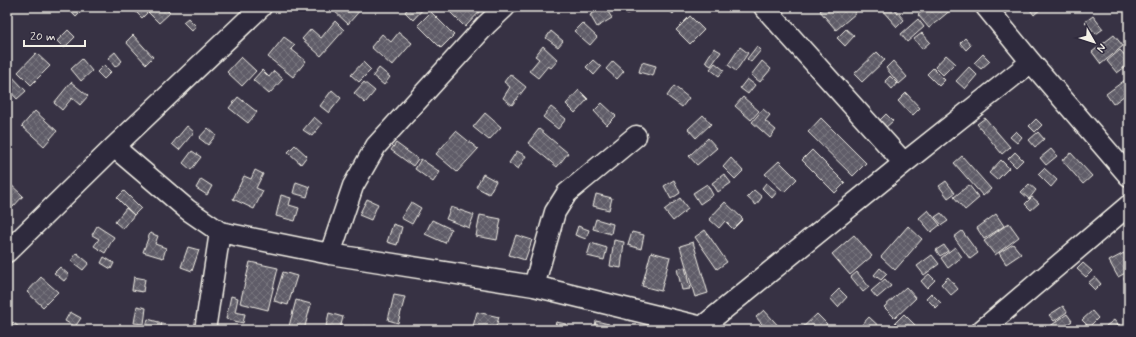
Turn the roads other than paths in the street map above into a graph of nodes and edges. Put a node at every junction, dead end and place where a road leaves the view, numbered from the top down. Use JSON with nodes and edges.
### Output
{"nodes":[{"id":1,"x":261,"y":7,"type":"edge"},
{"id":2,"x":505,"y":7,"type":"edge"},
{"id":3,"x":764,"y":7,"type":"edge"},
{"id":4,"x":986,"y":7,"type":"edge"},
{"id":5,"x":1031,"y":62,"type":"junction"},
{"id":6,"x":636,"y":136,"type":"dead end"},
{"id":7,"x":114,"y":147,"type":"junction"},
{"id":8,"x":904,"y":163,"type":"junction"},
{"id":9,"x":1129,"y":176,"type":"edge"},
{"id":10,"x":1129,"y":205,"type":"edge"},
{"id":11,"x":220,"y":232,"type":"junction"},
{"id":12,"x":7,"y":252,"type":"edge"},
{"id":13,"x":330,"y":254,"type":"junction"},
{"id":14,"x":534,"y":286,"type":"junction"},
{"id":15,"x":701,"y":329,"type":"edge"},
{"id":16,"x":205,"y":330,"type":"edge"},
{"id":17,"x":982,"y":330,"type":"edge"}],
"edges":[{"from":1,"to":7,"type":"street"},
{"from":2,"to":13,"type":"street"},
{"from":3,"to":8,"type":"street"},
{"from":4,"to":5,"type":"street"},
{"from":5,"to":8,"type":"street"},
{"from":5,"to":9,"type":"street"},
{"from":6,"to":14,"type":"street"},
{"from":7,"to":11,"type":"street"},
{"from":7,"to":12,"type":"street"},
{"from":8,"to":15,"type":"street"},
{"from":10,"to":17,"type":"street"},
{"from":11,"to":13,"type":"street"},
{"from":11,"to":16,"type":"street"},
{"from":13,"to":14,"type":"street"},
{"from":14,"to":15,"type":"street"}]}
